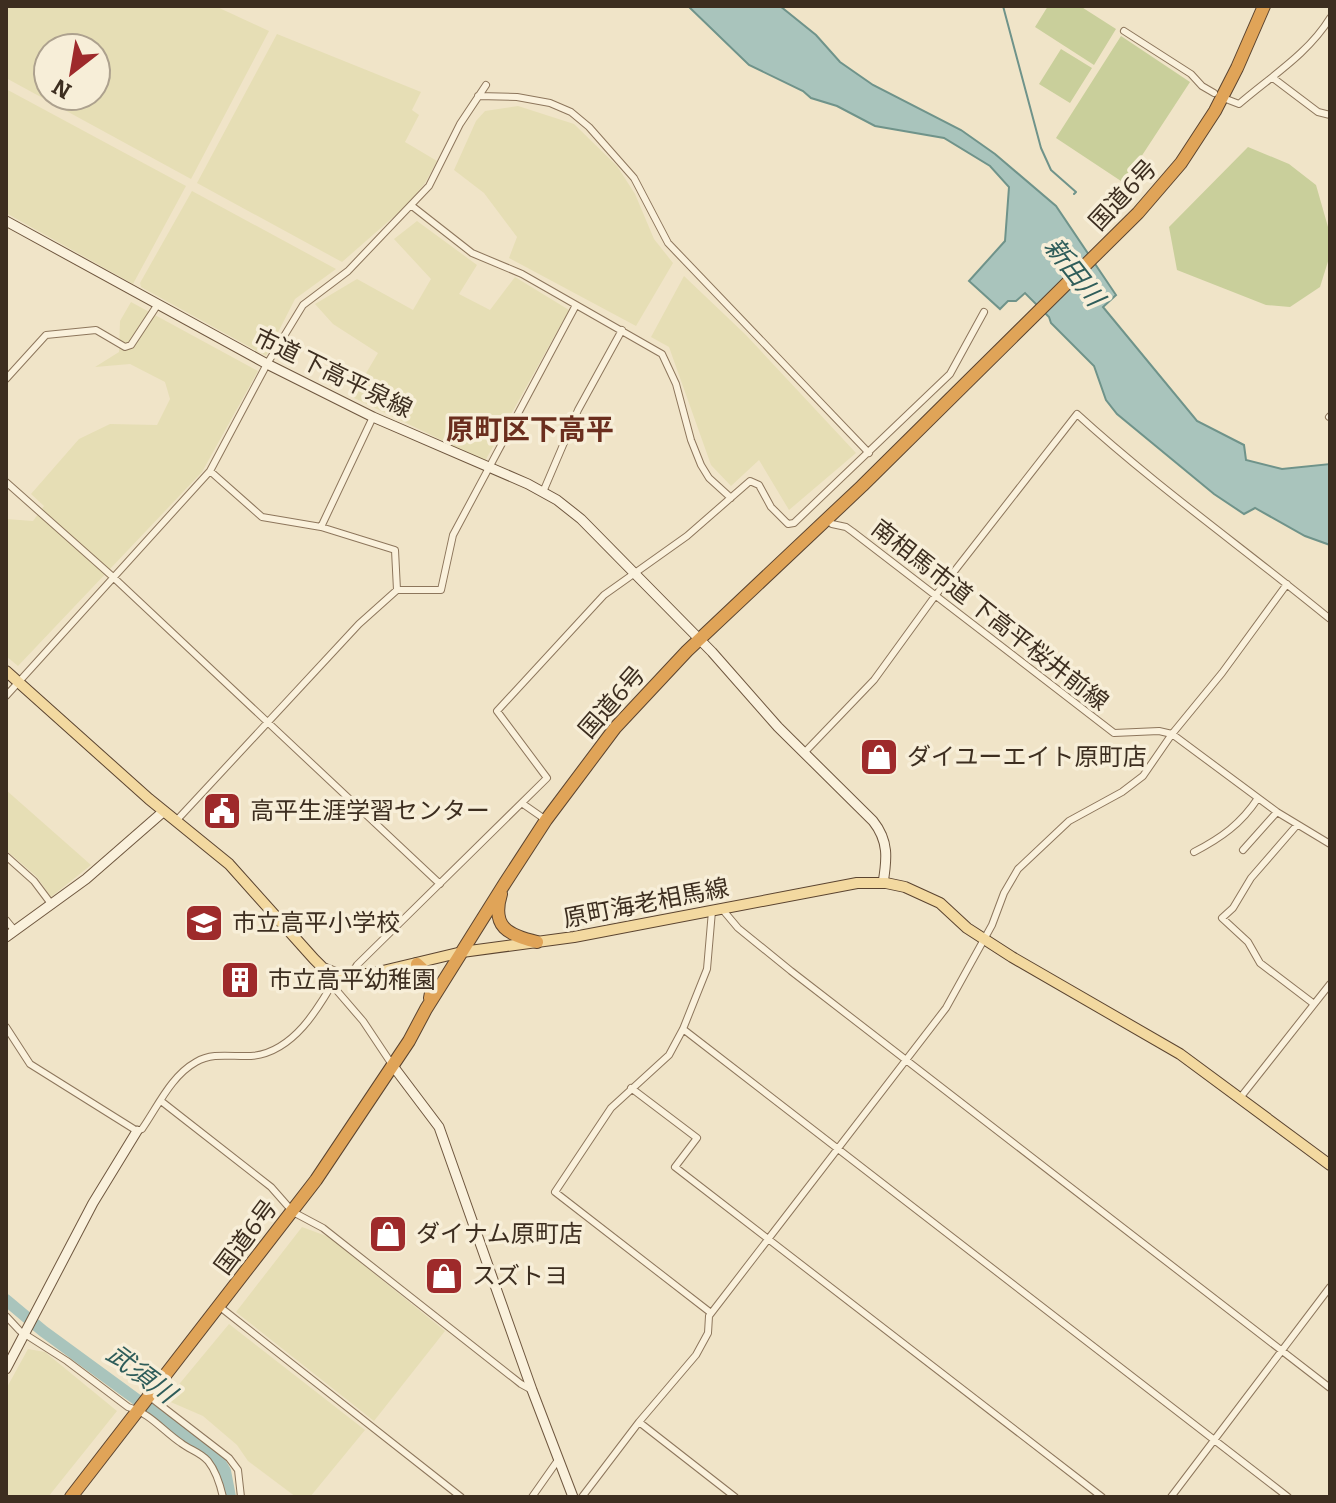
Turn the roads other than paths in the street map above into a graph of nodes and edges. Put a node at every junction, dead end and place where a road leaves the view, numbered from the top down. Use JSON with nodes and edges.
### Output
{"nodes":[{"id":1,"x":1264,"y":6,"type":"edge"},
{"id":2,"x":1330,"y":18,"type":"edge"},
{"id":3,"x":1124,"y":31,"type":"dead end"},
{"id":4,"x":1273,"y":78,"type":"junction"},
{"id":5,"x":486,"y":85,"type":"dead end"},
{"id":6,"x":1211,"y":91,"type":"dead end"},
{"id":7,"x":478,"y":96,"type":"junction"},
{"id":8,"x":1226,"y":99,"type":"dead end"},
{"id":9,"x":1330,"y":115,"type":"edge"},
{"id":10,"x":412,"y":206,"type":"junction"},
{"id":11,"x":6,"y":221,"type":"edge"},
{"id":12,"x":158,"y":304,"type":"junction"},
{"id":13,"x":576,"y":305,"type":"junction"},
{"id":14,"x":984,"y":312,"type":"dead end"},
{"id":15,"x":622,"y":330,"type":"junction"},
{"id":16,"x":267,"y":364,"type":"junction"},
{"id":17,"x":6,"y":379,"type":"edge"},
{"id":18,"x":373,"y":417,"type":"junction"},
{"id":19,"x":869,"y":453,"type":"junction"},
{"id":20,"x":489,"y":467,"type":"junction"},
{"id":21,"x":210,"y":471,"type":"junction"},
{"id":22,"x":6,"y":482,"type":"edge"},
{"id":23,"x":543,"y":492,"type":"junction"},
{"id":24,"x":731,"y":498,"type":"junction"},
{"id":25,"x":832,"y":524,"type":"dead end"},
{"id":26,"x":321,"y":527,"type":"junction"},
{"id":27,"x":632,"y":573,"type":"junction"},
{"id":28,"x":113,"y":577,"type":"junction"},
{"id":29,"x":1287,"y":584,"type":"junction"},
{"id":30,"x":397,"y":590,"type":"junction"},
{"id":31,"x":935,"y":596,"type":"junction"},
{"id":32,"x":1330,"y":619,"type":"edge"},
{"id":33,"x":699,"y":641,"type":"junction"},
{"id":34,"x":6,"y":671,"type":"edge"},
{"id":35,"x":18,"y":682,"type":"junction"},
{"id":36,"x":6,"y":696,"type":"edge"},
{"id":37,"x":268,"y":721,"type":"junction"},
{"id":38,"x":1172,"y":734,"type":"junction"},
{"id":39,"x":804,"y":753,"type":"junction"},
{"id":40,"x":1258,"y":798,"type":"junction"},
{"id":41,"x":523,"y":804,"type":"junction"},
{"id":42,"x":164,"y":811,"type":"junction"},
{"id":43,"x":1277,"y":812,"type":"junction"},
{"id":44,"x":546,"y":820,"type":"junction"},
{"id":45,"x":176,"y":821,"type":"junction"},
{"id":46,"x":1297,"y":825,"type":"junction"},
{"id":47,"x":1330,"y":844,"type":"edge"},
{"id":48,"x":1243,"y":850,"type":"dead end"},
{"id":49,"x":1194,"y":852,"type":"dead end"},
{"id":50,"x":6,"y":856,"type":"edge"},
{"id":51,"x":505,"y":883,"type":"junction"},
{"id":52,"x":883,"y":883,"type":"junction"},
{"id":53,"x":440,"y":884,"type":"junction"},
{"id":54,"x":52,"y":905,"type":"junction"},
{"id":55,"x":717,"y":910,"type":"junction"},
{"id":56,"x":6,"y":920,"type":"edge"},
{"id":57,"x":11,"y":934,"type":"edge"},
{"id":58,"x":984,"y":939,"type":"junction"},
{"id":59,"x":537,"y":942,"type":"junction"},
{"id":60,"x":462,"y":952,"type":"junction"},
{"id":61,"x":417,"y":964,"type":"junction"},
{"id":62,"x":338,"y":974,"type":"junction"},
{"id":63,"x":350,"y":976,"type":"junction"},
{"id":64,"x":1330,"y":984,"type":"edge"},
{"id":65,"x":332,"y":985,"type":"junction"},
{"id":66,"x":1314,"y":1004,"type":"junction"},
{"id":67,"x":426,"y":1009,"type":"junction"},
{"id":68,"x":6,"y":1027,"type":"edge"},
{"id":69,"x":683,"y":1029,"type":"junction"},
{"id":70,"x":907,"y":1059,"type":"junction"},
{"id":71,"x":393,"y":1066,"type":"junction"},
{"id":72,"x":631,"y":1088,"type":"junction"},
{"id":73,"x":1240,"y":1098,"type":"junction"},
{"id":74,"x":161,"y":1101,"type":"junction"},
{"id":75,"x":137,"y":1131,"type":"junction"},
{"id":76,"x":838,"y":1148,"type":"junction"},
{"id":77,"x":1330,"y":1165,"type":"edge"},
{"id":78,"x":293,"y":1212,"type":"junction"},
{"id":79,"x":769,"y":1238,"type":"junction"},
{"id":80,"x":1330,"y":1287,"type":"edge"},
{"id":81,"x":220,"y":1307,"type":"junction"},
{"id":82,"x":711,"y":1313,"type":"junction"},
{"id":83,"x":6,"y":1316,"type":"edge"},
{"id":84,"x":26,"y":1332,"type":"junction"},
{"id":85,"x":1282,"y":1351,"type":"junction"},
{"id":86,"x":6,"y":1369,"type":"edge"},
{"id":87,"x":1330,"y":1388,"type":"edge"},
{"id":88,"x":532,"y":1390,"type":"junction"},
{"id":89,"x":145,"y":1404,"type":"junction"},
{"id":90,"x":639,"y":1422,"type":"junction"},
{"id":91,"x":1214,"y":1441,"type":"junction"},
{"id":92,"x":558,"y":1460,"type":"junction"},
{"id":93,"x":71,"y":1497,"type":"edge"},
{"id":94,"x":223,"y":1497,"type":"edge"},
{"id":95,"x":241,"y":1497,"type":"edge"},
{"id":96,"x":461,"y":1497,"type":"edge"},
{"id":97,"x":532,"y":1497,"type":"edge"},
{"id":98,"x":573,"y":1497,"type":"edge"},
{"id":99,"x":582,"y":1497,"type":"edge"},
{"id":100,"x":735,"y":1497,"type":"edge"},
{"id":101,"x":1102,"y":1497,"type":"edge"},
{"id":102,"x":1171,"y":1497,"type":"edge"},
{"id":103,"x":1288,"y":1497,"type":"edge"}],
"edges":[{"from":1,"to":33,"type":"highway","name":"国道6号"},
{"from":2,"to":4,"type":"street"},
{"from":3,"to":6,"type":"street"},
{"from":4,"to":8,"type":"street"},
{"from":4,"to":9,"type":"street"},
{"from":5,"to":7,"type":"street"},
{"from":7,"to":10,"type":"street"},
{"from":7,"to":19,"type":"street"},
{"from":10,"to":13,"type":"street"},
{"from":10,"to":16,"type":"street"},
{"from":11,"to":12,"type":"street","name":"市道 下高平泉線"},
{"from":12,"to":16,"type":"street","name":"市道 下高平泉線"},
{"from":12,"to":17,"type":"street"},
{"from":13,"to":15,"type":"street"},
{"from":13,"to":20,"type":"street"},
{"from":14,"to":19,"type":"street"},
{"from":15,"to":23,"type":"street"},
{"from":15,"to":24,"type":"street"},
{"from":16,"to":18,"type":"street","name":"市道 下高平泉線"},
{"from":16,"to":21,"type":"street"},
{"from":18,"to":20,"type":"street","name":"市道 下高平泉線"},
{"from":18,"to":26,"type":"street"},
{"from":19,"to":24,"type":"street"},
{"from":20,"to":23,"type":"street","name":"市道 下高平泉線"},
{"from":20,"to":30,"type":"street"},
{"from":21,"to":26,"type":"street"},
{"from":21,"to":28,"type":"street"},
{"from":22,"to":28,"type":"street"},
{"from":23,"to":27,"type":"street","name":"市道 下高平泉線"},
{"from":24,"to":27,"type":"street"},
{"from":25,"to":31,"type":"street","name":"南相馬市道 下高平桜井前線"},
{"from":26,"to":30,"type":"street"},
{"from":27,"to":33,"type":"street","name":"市道 下高平泉線"},
{"from":27,"to":41,"type":"street"},
{"from":28,"to":35,"type":"street"},
{"from":28,"to":37,"type":"street"},
{"from":29,"to":31,"type":"street"},
{"from":29,"to":32,"type":"street"},
{"from":29,"to":38,"type":"street"},
{"from":30,"to":37,"type":"street"},
{"from":31,"to":38,"type":"street","name":"南相馬市道 下高平桜井前線"},
{"from":31,"to":39,"type":"street"},
{"from":33,"to":39,"type":"street","name":"市道 下高平泉線"},
{"from":33,"to":44,"type":"highway","name":"国道6号"},
{"from":34,"to":35,"type":"main road","name":"原町海老相馬線"},
{"from":35,"to":36,"type":"street"},
{"from":35,"to":42,"type":"main road","name":"原町海老相馬線"},
{"from":37,"to":45,"type":"street"},
{"from":37,"to":53,"type":"street"},
{"from":38,"to":40,"type":"street"},
{"from":38,"to":58,"type":"street"},
{"from":39,"to":52,"type":"street","name":"市道 下高平泉線"},
{"from":40,"to":43,"type":"street"},
{"from":40,"to":49,"type":"street"},
{"from":41,"to":44,"type":"street"},
{"from":41,"to":53,"type":"street"},
{"from":42,"to":45,"type":"main road","name":"原町海老相馬線"},
{"from":42,"to":54,"type":"street"},
{"from":43,"to":46,"type":"street"},
{"from":43,"to":48,"type":"street"},
{"from":44,"to":51,"type":"highway","name":"国道6号"},
{"from":45,"to":62,"type":"main road","name":"原町海老相馬線"},
{"from":46,"to":47,"type":"street"},
{"from":46,"to":66,"type":"street"},
{"from":50,"to":54,"type":"street"},
{"from":51,"to":59,"type":"highway"},
{"from":51,"to":60,"type":"highway","name":"国道6号"},
{"from":52,"to":55,"type":"main road","name":"原町海老相馬線"},
{"from":52,"to":58,"type":"main road","name":"原町海老相馬線"},
{"from":53,"to":63,"type":"street"},
{"from":54,"to":57,"type":"street"},
{"from":55,"to":59,"type":"main road","name":"原町海老相馬線"},
{"from":55,"to":69,"type":"street"},
{"from":55,"to":70,"type":"street"},
{"from":56,"to":57,"type":"street"},
{"from":58,"to":70,"type":"street"},
{"from":58,"to":73,"type":"main road","name":"原町海老相馬線"},
{"from":59,"to":60,"type":"main road","name":"原町海老相馬線"},
{"from":60,"to":61,"type":"main road","name":"原町海老相馬線"},
{"from":60,"to":67,"type":"highway","name":"国道6号"},
{"from":61,"to":63,"type":"main road","name":"原町海老相馬線"},
{"from":61,"to":67,"type":"highway"},
{"from":62,"to":63,"type":"main road","name":"原町海老相馬線"},
{"from":62,"to":65,"type":"street"},
{"from":64,"to":66,"type":"street"},
{"from":65,"to":71,"type":"street"},
{"from":65,"to":74,"type":"street"},
{"from":66,"to":73,"type":"street"},
{"from":67,"to":71,"type":"highway","name":"国道6号"},
{"from":68,"to":75,"type":"street"},
{"from":69,"to":72,"type":"street"},
{"from":69,"to":76,"type":"street"},
{"from":70,"to":76,"type":"street"},
{"from":70,"to":85,"type":"street"},
{"from":71,"to":78,"type":"highway","name":"国道6号"},
{"from":71,"to":88,"type":"street"},
{"from":72,"to":79,"type":"street"},
{"from":72,"to":82,"type":"street"},
{"from":73,"to":77,"type":"main road","name":"原町海老相馬線"},
{"from":74,"to":75,"type":"street"},
{"from":74,"to":78,"type":"street"},
{"from":75,"to":84,"type":"street"},
{"from":76,"to":79,"type":"street"},
{"from":76,"to":91,"type":"street"},
{"from":78,"to":81,"type":"highway","name":"国道6号"},
{"from":78,"to":88,"type":"street"},
{"from":79,"to":82,"type":"street"},
{"from":79,"to":101,"type":"street"},
{"from":80,"to":85,"type":"street"},
{"from":81,"to":89,"type":"highway","name":"国道6号"},
{"from":81,"to":96,"type":"street"},
{"from":82,"to":90,"type":"street"},
{"from":83,"to":84,"type":"street"},
{"from":84,"to":86,"type":"street"},
{"from":84,"to":89,"type":"street"},
{"from":85,"to":87,"type":"street"},
{"from":85,"to":91,"type":"street"},
{"from":88,"to":92,"type":"street"},
{"from":89,"to":93,"type":"highway","name":"国道6号"},
{"from":89,"to":94,"type":"street"},
{"from":89,"to":95,"type":"street"},
{"from":90,"to":99,"type":"street"},
{"from":90,"to":100,"type":"street"},
{"from":91,"to":102,"type":"street"},
{"from":91,"to":103,"type":"street"},
{"from":92,"to":97,"type":"street"},
{"from":92,"to":98,"type":"street"}]}
